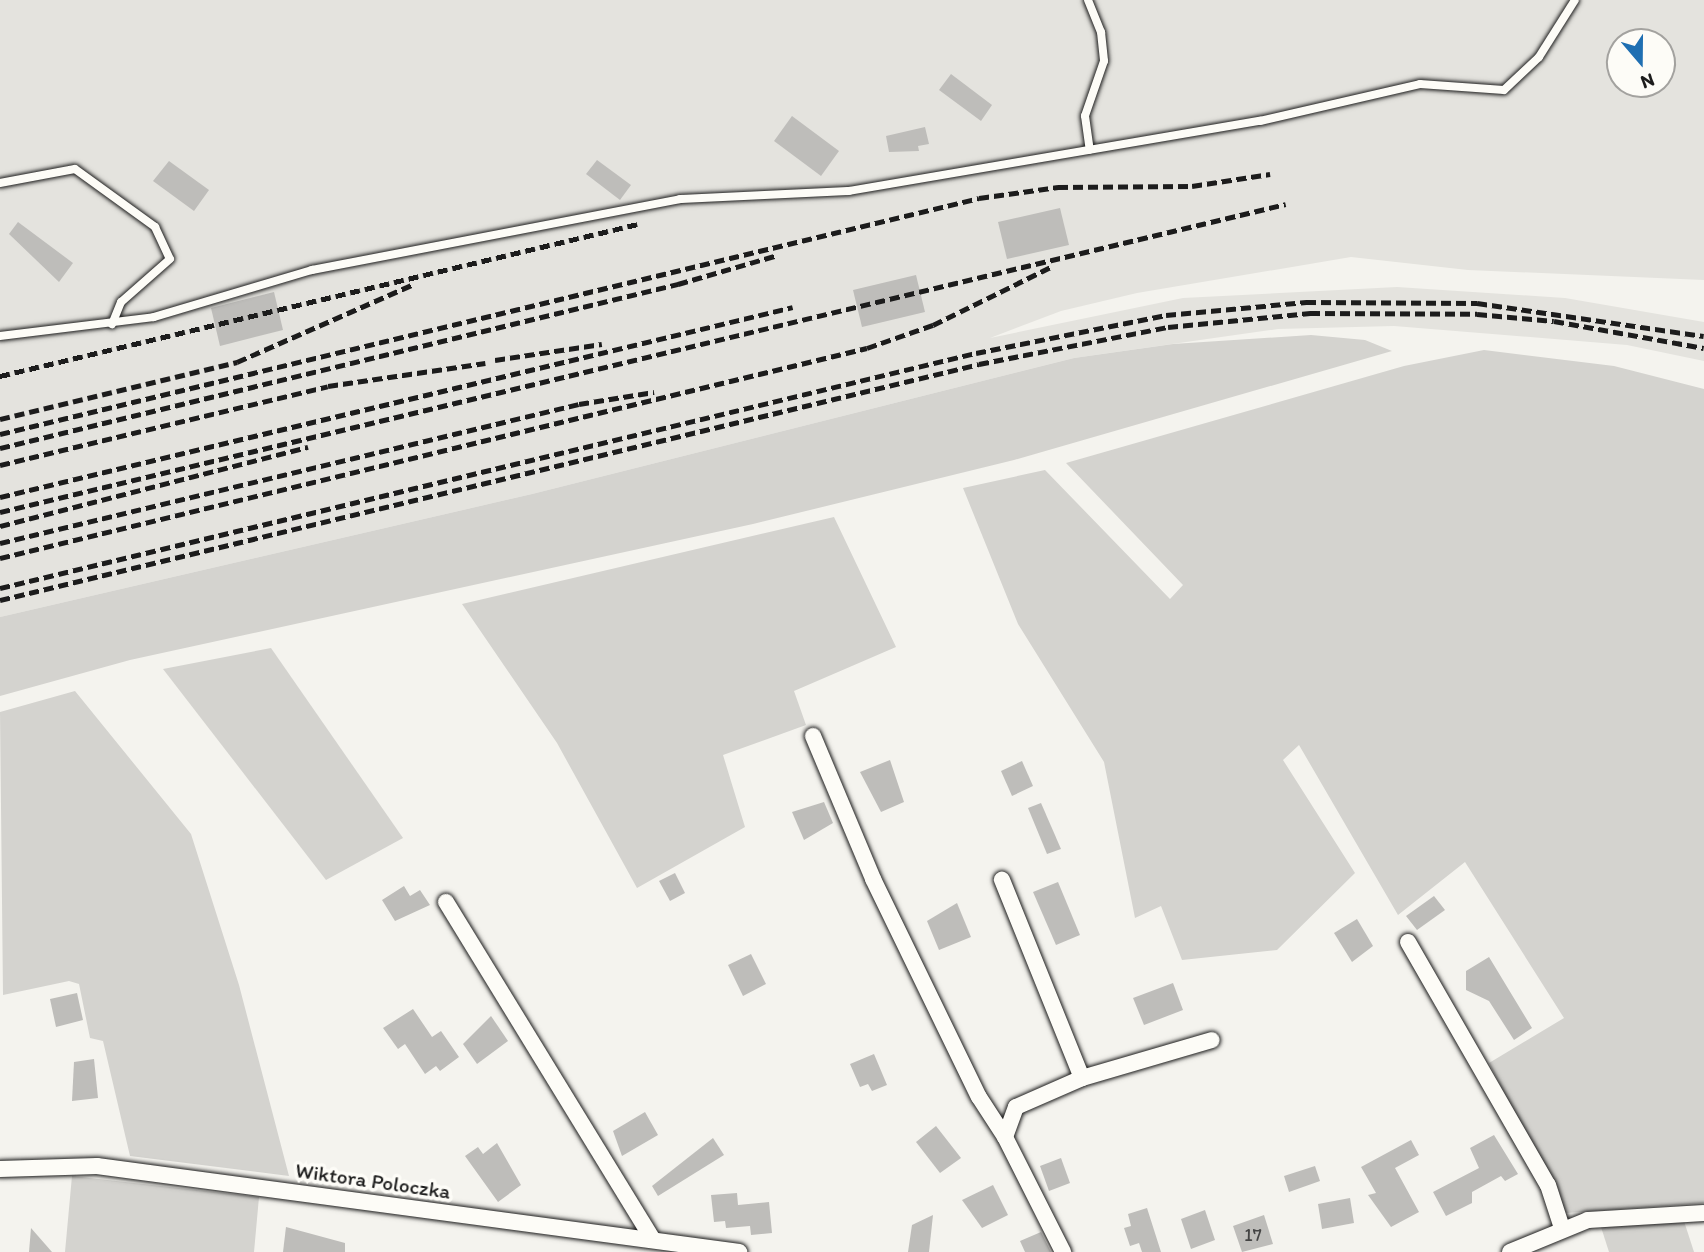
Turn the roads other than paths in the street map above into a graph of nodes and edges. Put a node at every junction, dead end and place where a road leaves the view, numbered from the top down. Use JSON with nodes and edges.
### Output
{"nodes":[{"id":1,"x":1088,"y":0,"type":"edge"},
{"id":2,"x":1575,"y":0,"type":"edge"},
{"id":3,"x":1090,"y":150,"type":"junction"},
{"id":4,"x":0,"y":183,"type":"edge"},
{"id":5,"x":112,"y":324,"type":"junction"},
{"id":6,"x":0,"y":336,"type":"edge"},
{"id":7,"x":813,"y":736,"type":"dead end"},
{"id":8,"x":1003,"y":880,"type":"dead end"},
{"id":9,"x":446,"y":902,"type":"dead end"},
{"id":10,"x":1408,"y":942,"type":"dead end"},
{"id":11,"x":1212,"y":1040,"type":"dead end"},
{"id":12,"x":1082,"y":1077,"type":"junction"},
{"id":13,"x":1005,"y":1137,"type":"junction"},
{"id":14,"x":0,"y":1169,"type":"edge"},
{"id":15,"x":1704,"y":1213,"type":"edge"},
{"id":16,"x":1562,"y":1228,"type":"junction"},
{"id":17,"x":653,"y":1240,"type":"junction"},
{"id":18,"x":696,"y":1249,"type":"edge"},
{"id":19,"x":739,"y":1252,"type":"edge"},
{"id":20,"x":1063,"y":1252,"type":"edge"},
{"id":21,"x":1510,"y":1252,"type":"edge"}],
"edges":[{"from":1,"to":3,"type":"lane"},
{"from":2,"to":3,"type":"lane"},
{"from":3,"to":5,"type":"lane"},
{"from":4,"to":5,"type":"lane"},
{"from":5,"to":6,"type":"lane"},
{"from":7,"to":13,"type":"street"},
{"from":8,"to":12,"type":"street"},
{"from":9,"to":17,"type":"street"},
{"from":10,"to":16,"type":"street"},
{"from":11,"to":12,"type":"street"},
{"from":12,"to":13,"type":"street"},
{"from":13,"to":20,"type":"street"},
{"from":14,"to":17,"type":"street","name":"Wiktora Poloczka"},
{"from":15,"to":16,"type":"street"},
{"from":16,"to":21,"type":"street"},
{"from":17,"to":18,"type":"street","name":"Wiktora Poloczka"},
{"from":18,"to":19,"type":"street","name":"Wiktora Poloczka"}]}
